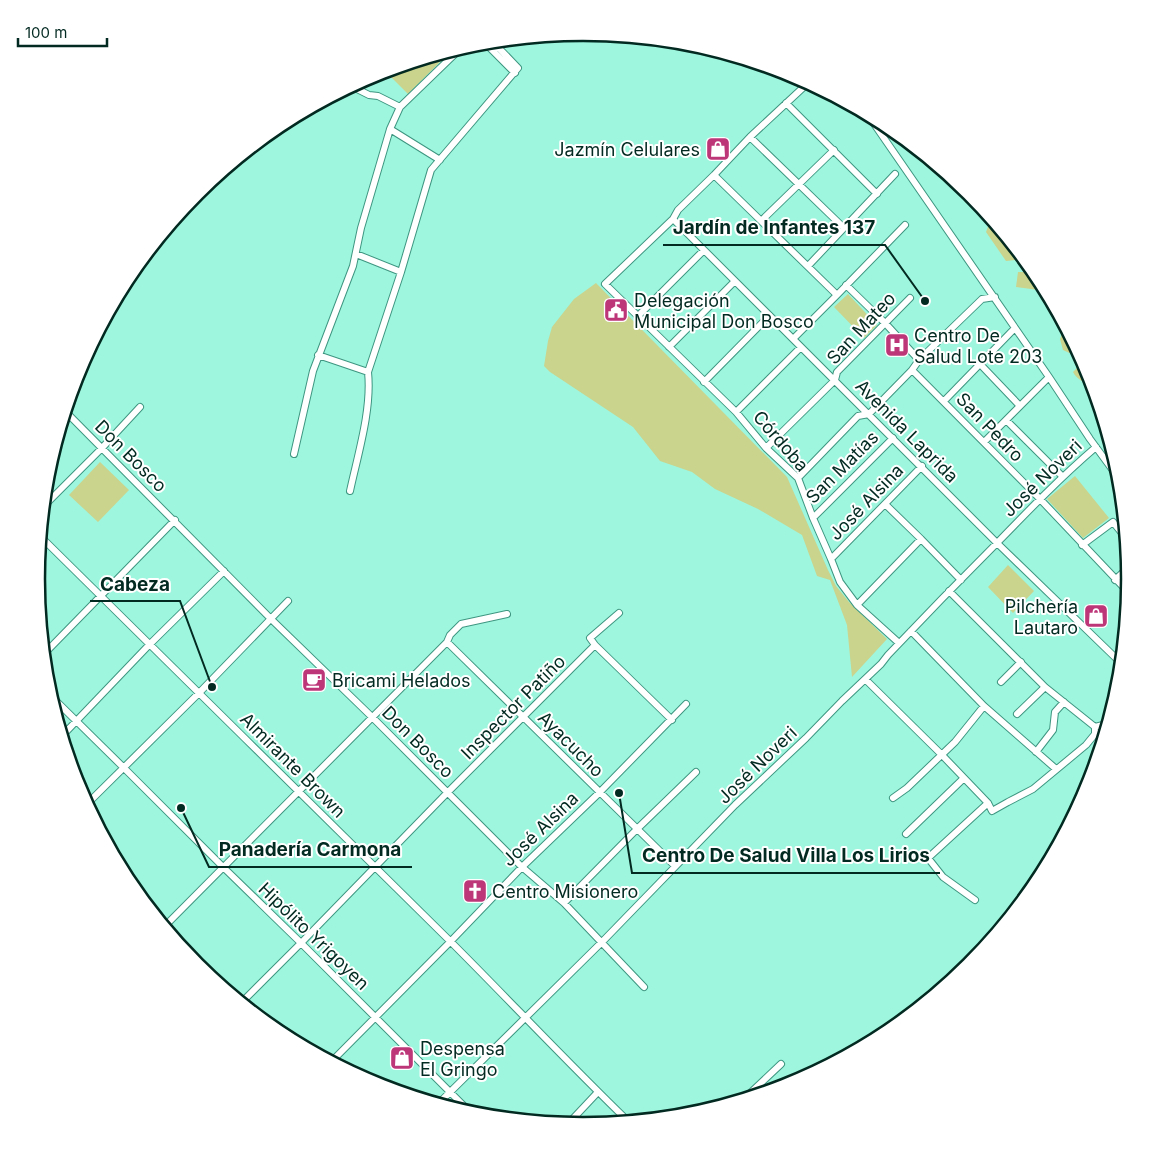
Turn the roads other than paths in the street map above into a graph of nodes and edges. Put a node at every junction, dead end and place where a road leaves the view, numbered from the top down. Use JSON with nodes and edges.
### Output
{"nodes":[{"id":1,"x":497,"y":49,"type":"edge"},
{"id":2,"x":450,"y":59,"type":"edge"},
{"id":3,"x":802,"y":88,"type":"edge"},
{"id":4,"x":359,"y":90,"type":"edge"},
{"id":5,"x":786,"y":103,"type":"junction"},
{"id":6,"x":400,"y":107,"type":"junction"},
{"id":7,"x":390,"y":129,"type":"junction"},
{"id":8,"x":878,"y":130,"type":"edge"},
{"id":9,"x":750,"y":136,"type":"junction"},
{"id":10,"x":834,"y":150,"type":"junction"},
{"id":11,"x":440,"y":160,"type":"junction"},
{"id":12,"x":895,"y":174,"type":"dead end"},
{"id":13,"x":714,"y":175,"type":"junction"},
{"id":14,"x":799,"y":184,"type":"junction"},
{"id":15,"x":877,"y":194,"type":"junction"},
{"id":16,"x":673,"y":219,"type":"junction"},
{"id":17,"x":761,"y":220,"type":"junction"},
{"id":18,"x":904,"y":225,"type":"dead end"},
{"id":19,"x":844,"y":228,"type":"junction"},
{"id":20,"x":703,"y":251,"type":"junction"},
{"id":21,"x":356,"y":254,"type":"junction"},
{"id":22,"x":808,"y":266,"type":"junction"},
{"id":23,"x":401,"y":272,"type":"junction"},
{"id":24,"x":734,"y":282,"type":"junction"},
{"id":25,"x":846,"y":285,"type":"junction"},
{"id":26,"x":837,"y":295,"type":"junction"},
{"id":27,"x":995,"y":297,"type":"junction"},
{"id":28,"x":910,"y":298,"type":"dead end"},
{"id":29,"x":638,"y":316,"type":"junction"},
{"id":30,"x":769,"y":316,"type":"junction"},
{"id":31,"x":885,"y":323,"type":"junction"},
{"id":32,"x":1015,"y":328,"type":"junction"},
{"id":33,"x":793,"y":339,"type":"junction"},
{"id":34,"x":669,"y":347,"type":"junction"},
{"id":35,"x":800,"y":347,"type":"junction"},
{"id":36,"x":318,"y":355,"type":"junction"},
{"id":37,"x":919,"y":360,"type":"junction"},
{"id":38,"x":980,"y":364,"type":"junction"},
{"id":39,"x":912,"y":370,"type":"junction"},
{"id":40,"x":368,"y":372,"type":"junction"},
{"id":41,"x":1049,"y":377,"type":"junction"},
{"id":42,"x":835,"y":380,"type":"junction"},
{"id":43,"x":704,"y":382,"type":"junction"},
{"id":44,"x":944,"y":400,"type":"junction"},
{"id":45,"x":1020,"y":406,"type":"junction"},
{"id":46,"x":140,"y":407,"type":"dead end"},
{"id":47,"x":736,"y":412,"type":"junction"},
{"id":48,"x":869,"y":414,"type":"junction"},
{"id":49,"x":70,"y":416,"type":"edge"},
{"id":50,"x":1006,"y":420,"type":"junction"},
{"id":51,"x":893,"y":438,"type":"junction"},
{"id":52,"x":984,"y":442,"type":"junction"},
{"id":53,"x":1096,"y":447,"type":"junction"},
{"id":54,"x":102,"y":448,"type":"junction"},
{"id":55,"x":766,"y":448,"type":"junction"},
{"id":56,"x":294,"y":454,"type":"dead end"},
{"id":57,"x":1108,"y":460,"type":"edge"},
{"id":58,"x":922,"y":466,"type":"junction"},
{"id":59,"x":1063,"y":477,"type":"junction"},
{"id":60,"x":798,"y":478,"type":"junction"},
{"id":61,"x":350,"y":491,"type":"dead end"},
{"id":62,"x":51,"y":499,"type":"edge"},
{"id":63,"x":1040,"y":499,"type":"junction"},
{"id":64,"x":885,"y":504,"type":"junction"},
{"id":65,"x":813,"y":518,"type":"junction"},
{"id":66,"x":175,"y":520,"type":"junction"},
{"id":67,"x":1119,"y":529,"type":"edge"},
{"id":68,"x":921,"y":539,"type":"junction"},
{"id":69,"x":46,"y":542,"type":"edge"},
{"id":70,"x":997,"y":543,"type":"junction"},
{"id":71,"x":1082,"y":545,"type":"junction"},
{"id":72,"x":831,"y":559,"type":"junction"},
{"id":73,"x":224,"y":571,"type":"junction"},
{"id":74,"x":1121,"y":575,"type":"edge"},
{"id":75,"x":960,"y":580,"type":"junction"},
{"id":76,"x":1115,"y":580,"type":"junction"},
{"id":77,"x":1121,"y":585,"type":"edge"},
{"id":78,"x":949,"y":591,"type":"junction"},
{"id":79,"x":101,"y":596,"type":"junction"},
{"id":80,"x":288,"y":601,"type":"dead end"},
{"id":81,"x":857,"y":605,"type":"junction"},
{"id":82,"x":619,"y":613,"type":"dead end"},
{"id":83,"x":507,"y":614,"type":"dead end"},
{"id":84,"x":271,"y":619,"type":"junction"},
{"id":85,"x":911,"y":631,"type":"junction"},
{"id":86,"x":447,"y":642,"type":"junction"},
{"id":87,"x":899,"y":643,"type":"junction"},
{"id":88,"x":149,"y":645,"type":"junction"},
{"id":89,"x":596,"y":645,"type":"junction"},
{"id":90,"x":49,"y":649,"type":"edge"},
{"id":91,"x":1116,"y":658,"type":"edge"},
{"id":92,"x":1021,"y":662,"type":"junction"},
{"id":93,"x":866,"y":679,"type":"junction"},
{"id":94,"x":1001,"y":682,"type":"dead end"},
{"id":95,"x":1045,"y":687,"type":"junction"},
{"id":96,"x":199,"y":693,"type":"junction"},
{"id":97,"x":1064,"y":702,"type":"junction"},
{"id":98,"x":686,"y":704,"type":"dead end"},
{"id":99,"x":60,"y":705,"type":"edge"},
{"id":100,"x":984,"y":706,"type":"junction"},
{"id":101,"x":1017,"y":714,"type":"dead end"},
{"id":102,"x":372,"y":717,"type":"junction"},
{"id":103,"x":523,"y":718,"type":"junction"},
{"id":104,"x":672,"y":720,"type":"junction"},
{"id":105,"x":76,"y":721,"type":"junction"},
{"id":106,"x":1101,"y":725,"type":"edge"},
{"id":107,"x":1095,"y":727,"type":"junction"},
{"id":108,"x":67,"y":731,"type":"edge"},
{"id":109,"x":1036,"y":752,"type":"junction"},
{"id":110,"x":941,"y":754,"type":"junction"},
{"id":111,"x":124,"y":768,"type":"junction"},
{"id":112,"x":1056,"y":769,"type":"junction"},
{"id":113,"x":696,"y":772,"type":"dead end"},
{"id":114,"x":964,"y":778,"type":"junction"},
{"id":115,"x":298,"y":791,"type":"junction"},
{"id":116,"x":448,"y":793,"type":"junction"},
{"id":117,"x":599,"y":793,"type":"junction"},
{"id":118,"x":893,"y":798,"type":"dead end"},
{"id":119,"x":92,"y":799,"type":"edge"},
{"id":120,"x":988,"y":803,"type":"junction"},
{"id":121,"x":636,"y":830,"type":"junction"},
{"id":122,"x":906,"y":834,"type":"dead end"},
{"id":123,"x":675,"y":866,"type":"junction"},
{"id":124,"x":222,"y":867,"type":"junction"},
{"id":125,"x":522,"y":867,"type":"junction"},
{"id":126,"x":376,"y":868,"type":"junction"},
{"id":127,"x":975,"y":900,"type":"dead end"},
{"id":128,"x":564,"y":903,"type":"junction"},
{"id":129,"x":169,"y":922,"type":"edge"},
{"id":130,"x":450,"y":942,"type":"junction"},
{"id":131,"x":602,"y":942,"type":"junction"},
{"id":132,"x":301,"y":943,"type":"junction"},
{"id":133,"x":644,"y":987,"type":"dead end"},
{"id":134,"x":245,"y":998,"type":"edge"},
{"id":135,"x":375,"y":1017,"type":"junction"},
{"id":136,"x":525,"y":1017,"type":"junction"},
{"id":137,"x":336,"y":1057,"type":"edge"},
{"id":138,"x":781,"y":1064,"type":"dead end"},
{"id":139,"x":754,"y":1090,"type":"edge"},
{"id":140,"x":450,"y":1092,"type":"junction"},
{"id":141,"x":598,"y":1092,"type":"junction"},
{"id":142,"x":443,"y":1099,"type":"edge"},
{"id":143,"x":461,"y":1103,"type":"edge"},
{"id":144,"x":623,"y":1116,"type":"edge"},
{"id":145,"x":574,"y":1118,"type":"edge"}],
"edges":[{"from":1,"to":11,"type":"street"},
{"from":2,"to":6,"type":"street"},
{"from":3,"to":5,"type":"street"},
{"from":4,"to":6,"type":"street"},
{"from":5,"to":9,"type":"street"},
{"from":5,"to":10,"type":"street"},
{"from":6,"to":7,"type":"street"},
{"from":7,"to":11,"type":"street"},
{"from":7,"to":21,"type":"street"},
{"from":8,"to":27,"type":"street"},
{"from":9,"to":13,"type":"street"},
{"from":9,"to":14,"type":"street"},
{"from":10,"to":14,"type":"street"},
{"from":10,"to":15,"type":"street"},
{"from":11,"to":23,"type":"street"},
{"from":12,"to":15,"type":"street"},
{"from":13,"to":16,"type":"street"},
{"from":13,"to":17,"type":"street"},
{"from":14,"to":17,"type":"street"},
{"from":14,"to":19,"type":"street"},
{"from":15,"to":19,"type":"street"},
{"from":16,"to":20,"type":"street","name":"Avenida Laprida"},
{"from":16,"to":29,"type":"street","name":"Córdoba"},
{"from":17,"to":22,"type":"street"},
{"from":18,"to":25,"type":"street"},
{"from":19,"to":22,"type":"street"},
{"from":20,"to":24,"type":"street","name":"Avenida Laprida"},
{"from":20,"to":29,"type":"street"},
{"from":21,"to":23,"type":"street"},
{"from":21,"to":36,"type":"street"},
{"from":22,"to":26,"type":"street"},
{"from":23,"to":40,"type":"street"},
{"from":24,"to":30,"type":"street","name":"Avenida Laprida"},
{"from":24,"to":34,"type":"street"},
{"from":25,"to":26,"type":"street"},
{"from":25,"to":31,"type":"street"},
{"from":26,"to":33,"type":"street"},
{"from":27,"to":32,"type":"street"},
{"from":27,"to":37,"type":"street"},
{"from":28,"to":31,"type":"street","name":"San Mateo"},
{"from":29,"to":34,"type":"street","name":"Córdoba"},
{"from":30,"to":33,"type":"street","name":"Avenida Laprida"},
{"from":30,"to":43,"type":"street"},
{"from":31,"to":37,"type":"street"},
{"from":31,"to":42,"type":"street","name":"San Mateo"},
{"from":32,"to":38,"type":"street"},
{"from":32,"to":41,"type":"street"},
{"from":33,"to":35,"type":"street","name":"Avenida Laprida"},
{"from":34,"to":43,"type":"street","name":"Córdoba"},
{"from":35,"to":42,"type":"street","name":"Avenida Laprida"},
{"from":35,"to":47,"type":"street"},
{"from":36,"to":40,"type":"street"},
{"from":36,"to":56,"type":"street"},
{"from":37,"to":39,"type":"street"},
{"from":38,"to":44,"type":"street"},
{"from":38,"to":45,"type":"street"},
{"from":39,"to":44,"type":"street","name":"San Pedro"},
{"from":39,"to":48,"type":"street"},
{"from":40,"to":61,"type":"street"},
{"from":41,"to":45,"type":"street"},
{"from":41,"to":53,"type":"street"},
{"from":42,"to":48,"type":"street","name":"Avenida Laprida"},
{"from":42,"to":55,"type":"street"},
{"from":43,"to":47,"type":"street","name":"Córdoba"},
{"from":44,"to":52,"type":"street","name":"San Pedro"},
{"from":45,"to":50,"type":"street"},
{"from":46,"to":54,"type":"street"},
{"from":47,"to":55,"type":"street","name":"Córdoba"},
{"from":48,"to":51,"type":"street","name":"Avenida Laprida"},
{"from":48,"to":60,"type":"street"},
{"from":49,"to":54,"type":"street","name":"Don Bosco"},
{"from":50,"to":52,"type":"street"},
{"from":50,"to":59,"type":"street"},
{"from":51,"to":58,"type":"street","name":"Avenida Laprida"},
{"from":51,"to":65,"type":"street","name":"San Matías"},
{"from":52,"to":63,"type":"street","name":"San Pedro"},
{"from":53,"to":57,"type":"street"},
{"from":53,"to":59,"type":"street","name":"José Noveri"},
{"from":54,"to":62,"type":"street"},
{"from":54,"to":66,"type":"street","name":"Don Bosco"},
{"from":55,"to":60,"type":"street","name":"Córdoba"},
{"from":58,"to":64,"type":"street","name":"José Alsina"},
{"from":58,"to":70,"type":"street","name":"Avenida Laprida"},
{"from":59,"to":63,"type":"street","name":"José Noveri"},
{"from":60,"to":65,"type":"street","name":"Córdoba"},
{"from":63,"to":70,"type":"street","name":"José Noveri"},
{"from":63,"to":71,"type":"street","name":"San Pedro"},
{"from":64,"to":68,"type":"street"},
{"from":64,"to":72,"type":"street","name":"José Alsina"},
{"from":65,"to":72,"type":"street","name":"Córdoba"},
{"from":66,"to":73,"type":"street","name":"Don Bosco"},
{"from":66,"to":79,"type":"street"},
{"from":67,"to":71,"type":"street"},
{"from":68,"to":75,"type":"street"},
{"from":68,"to":81,"type":"street"},
{"from":69,"to":79,"type":"street","name":"Almirante Brown"},
{"from":70,"to":75,"type":"street","name":"José Noveri"},
{"from":70,"to":91,"type":"street","name":"Avenida Laprida"},
{"from":71,"to":76,"type":"street","name":"San Pedro"},
{"from":72,"to":81,"type":"street","name":"Córdoba"},
{"from":73,"to":84,"type":"street","name":"Don Bosco"},
{"from":73,"to":88,"type":"street"},
{"from":74,"to":76,"type":"street"},
{"from":75,"to":78,"type":"street","name":"José Noveri"},
{"from":76,"to":77,"type":"street","name":"San Pedro"},
{"from":78,"to":85,"type":"street","name":"José Noveri"},
{"from":78,"to":92,"type":"street"},
{"from":79,"to":88,"type":"street","name":"Almirante Brown"},
{"from":79,"to":90,"type":"street"},
{"from":80,"to":84,"type":"street"},
{"from":81,"to":87,"type":"street","name":"Córdoba"},
{"from":82,"to":89,"type":"street"},
{"from":83,"to":86,"type":"street"},
{"from":84,"to":96,"type":"street"},
{"from":84,"to":102,"type":"street","name":"Don Bosco"},
{"from":85,"to":87,"type":"street","name":"José Noveri"},
{"from":85,"to":100,"type":"street"},
{"from":86,"to":102,"type":"street"},
{"from":86,"to":103,"type":"street","name":"Ayacucho"},
{"from":87,"to":93,"type":"street","name":"José Noveri"},
{"from":88,"to":96,"type":"street","name":"Almirante Brown"},
{"from":88,"to":105,"type":"street"},
{"from":89,"to":103,"type":"street","name":"Inspector Patiño"},
{"from":89,"to":104,"type":"street"},
{"from":92,"to":94,"type":"street"},
{"from":92,"to":95,"type":"street"},
{"from":93,"to":110,"type":"street"},
{"from":93,"to":123,"type":"street","name":"José Noveri"},
{"from":95,"to":97,"type":"street"},
{"from":95,"to":101,"type":"street"},
{"from":96,"to":111,"type":"street"},
{"from":96,"to":115,"type":"street","name":"Almirante Brown"},
{"from":97,"to":107,"type":"street"},
{"from":97,"to":109,"type":"street"},
{"from":98,"to":104,"type":"street","name":"José Alsina"},
{"from":99,"to":105,"type":"street","name":"Hipólito Yrigoyen"},
{"from":100,"to":109,"type":"street"},
{"from":100,"to":110,"type":"street"},
{"from":102,"to":115,"type":"street"},
{"from":102,"to":116,"type":"street","name":"Don Bosco"},
{"from":103,"to":116,"type":"street","name":"Inspector Patiño"},
{"from":103,"to":117,"type":"street","name":"Ayacucho"},
{"from":104,"to":117,"type":"street","name":"José Alsina"},
{"from":105,"to":108,"type":"street"},
{"from":105,"to":111,"type":"street","name":"Hipólito Yrigoyen"},
{"from":106,"to":107,"type":"street"},
{"from":107,"to":112,"type":"street"},
{"from":109,"to":112,"type":"street"},
{"from":110,"to":114,"type":"street"},
{"from":110,"to":118,"type":"street"},
{"from":111,"to":119,"type":"street"},
{"from":111,"to":124,"type":"street","name":"Hipólito Yrigoyen"},
{"from":112,"to":120,"type":"street"},
{"from":113,"to":121,"type":"street"},
{"from":114,"to":120,"type":"street"},
{"from":114,"to":122,"type":"street"},
{"from":115,"to":124,"type":"street"},
{"from":115,"to":126,"type":"street","name":"Almirante Brown"},
{"from":116,"to":125,"type":"street","name":"Don Bosco"},
{"from":116,"to":126,"type":"street","name":"Inspector Patiño"},
{"from":117,"to":121,"type":"street","name":"Ayacucho"},
{"from":117,"to":125,"type":"street","name":"José Alsina"},
{"from":120,"to":127,"type":"street"},
{"from":121,"to":123,"type":"street","name":"Ayacucho"},
{"from":121,"to":128,"type":"street"},
{"from":123,"to":131,"type":"street","name":"José Noveri"},
{"from":124,"to":129,"type":"street"},
{"from":124,"to":132,"type":"street","name":"Hipólito Yrigoyen"},
{"from":125,"to":128,"type":"street","name":"Don Bosco"},
{"from":125,"to":130,"type":"street","name":"José Alsina"},
{"from":126,"to":130,"type":"street","name":"Almirante Brown"},
{"from":126,"to":132,"type":"street","name":"Inspector Patiño"},
{"from":128,"to":131,"type":"street","name":"Don Bosco"},
{"from":130,"to":135,"type":"street","name":"José Alsina"},
{"from":130,"to":136,"type":"street","name":"Almirante Brown"},
{"from":131,"to":133,"type":"street","name":"Don Bosco"},
{"from":131,"to":136,"type":"street","name":"José Noveri"},
{"from":132,"to":134,"type":"street","name":"Inspector Patiño"},
{"from":132,"to":135,"type":"street","name":"Hipólito Yrigoyen"},
{"from":135,"to":137,"type":"street","name":"José Alsina"},
{"from":135,"to":140,"type":"street","name":"Hipólito Yrigoyen"},
{"from":136,"to":140,"type":"street","name":"José Noveri"},
{"from":136,"to":141,"type":"street","name":"Almirante Brown"},
{"from":138,"to":139,"type":"street"},
{"from":140,"to":142,"type":"street","name":"José Noveri"},
{"from":140,"to":143,"type":"street","name":"Hipólito Yrigoyen"},
{"from":141,"to":144,"type":"street","name":"Almirante Brown"},
{"from":141,"to":145,"type":"street"}]}
